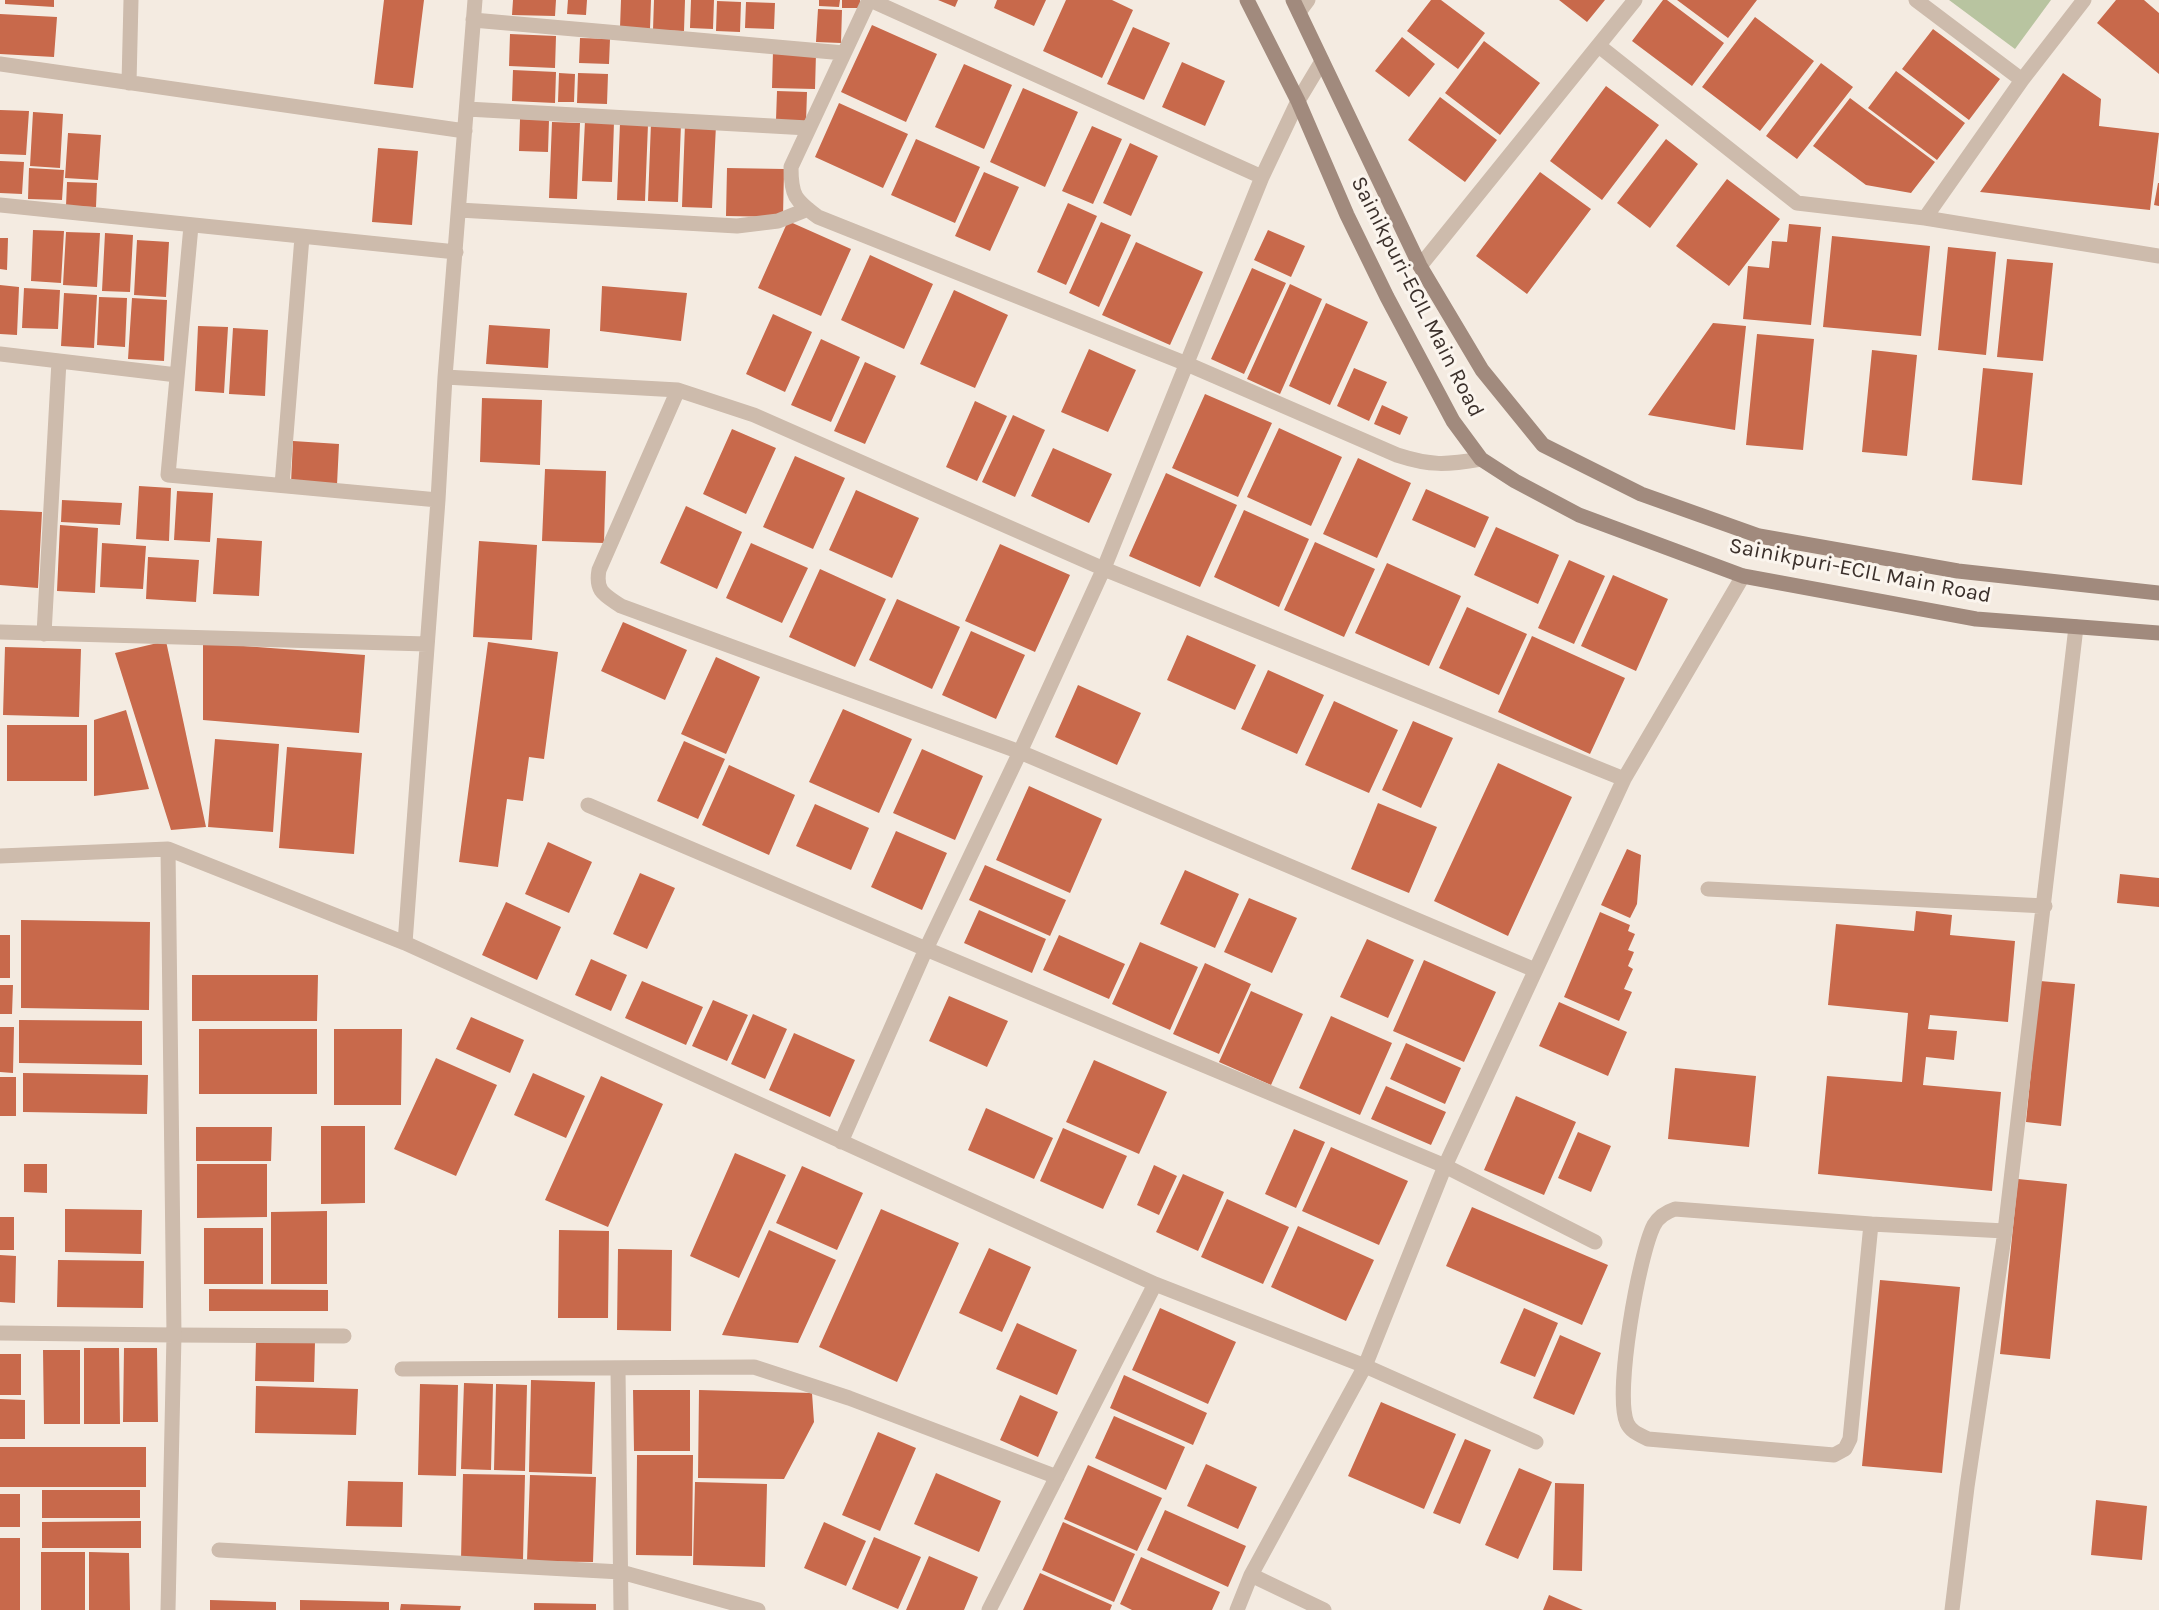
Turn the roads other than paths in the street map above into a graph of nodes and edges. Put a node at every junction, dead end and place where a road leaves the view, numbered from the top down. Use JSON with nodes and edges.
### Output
{"nodes":[{"id":1,"x":131,"y":0,"type":"edge"},
{"id":2,"x":475,"y":0,"type":"edge"},
{"id":3,"x":870,"y":0,"type":"edge"},
{"id":4,"x":1247,"y":0,"type":"edge"},
{"id":5,"x":1635,"y":0,"type":"edge"},
{"id":6,"x":1916,"y":0,"type":"edge"},
{"id":7,"x":2084,"y":0,"type":"edge"},
{"id":8,"x":1300,"y":4,"type":"edge"},
{"id":9,"x":473,"y":20,"type":"junction"},
{"id":10,"x":1599,"y":46,"type":"junction"},
{"id":11,"x":844,"y":52,"type":"junction"},
{"id":12,"x":1322,"y":61,"type":"junction"},
{"id":13,"x":0,"y":64,"type":"edge"},
{"id":14,"x":2022,"y":80,"type":"junction"},
{"id":15,"x":129,"y":83,"type":"junction"},
{"id":16,"x":1298,"y":102,"type":"junction"},
{"id":17,"x":466,"y":109,"type":"junction"},
{"id":18,"x":808,"y":128,"type":"junction"},
{"id":19,"x":465,"y":131,"type":"junction"},
{"id":20,"x":1262,"y":177,"type":"junction"},
{"id":21,"x":0,"y":205,"type":"edge"},
{"id":22,"x":808,"y":209,"type":"junction"},
{"id":23,"x":459,"y":210,"type":"junction"},
{"id":24,"x":1925,"y":218,"type":"junction"},
{"id":25,"x":191,"y":226,"type":"junction"},
{"id":26,"x":302,"y":237,"type":"junction"},
{"id":27,"x":456,"y":252,"type":"junction"},
{"id":28,"x":2159,"y":256,"type":"edge"},
{"id":29,"x":1420,"y":266,"type":"junction"},
{"id":30,"x":0,"y":354,"type":"edge"},
{"id":31,"x":59,"y":361,"type":"junction"},
{"id":32,"x":1186,"y":364,"type":"junction"},
{"id":33,"x":177,"y":375,"type":"junction"},
{"id":34,"x":445,"y":376,"type":"junction"},
{"id":35,"x":678,"y":390,"type":"junction"},
{"id":36,"x":1481,"y":459,"type":"junction"},
{"id":37,"x":282,"y":486,"type":"junction"},
{"id":38,"x":438,"y":500,"type":"junction"},
{"id":39,"x":1104,"y":569,"type":"junction"},
{"id":40,"x":1743,"y":576,"type":"junction"},
{"id":41,"x":2159,"y":593,"type":"edge"},
{"id":42,"x":2076,"y":627,"type":"junction"},
{"id":43,"x":0,"y":632,"type":"edge"},
{"id":44,"x":2159,"y":633,"type":"edge"},
{"id":45,"x":44,"y":634,"type":"junction"},
{"id":46,"x":427,"y":644,"type":"junction"},
{"id":47,"x":1020,"y":752,"type":"junction"},
{"id":48,"x":1624,"y":779,"type":"junction"},
{"id":49,"x":588,"y":805,"type":"dead end"},
{"id":50,"x":168,"y":849,"type":"junction"},
{"id":51,"x":0,"y":856,"type":"edge"},
{"id":52,"x":1708,"y":890,"type":"dead end"},
{"id":53,"x":2044,"y":906,"type":"junction"},
{"id":54,"x":405,"y":943,"type":"junction"},
{"id":55,"x":926,"y":949,"type":"junction"},
{"id":56,"x":1534,"y":970,"type":"junction"},
{"id":57,"x":841,"y":1142,"type":"junction"},
{"id":58,"x":1445,"y":1166,"type":"junction"},
{"id":59,"x":1870,"y":1224,"type":"junction"},
{"id":60,"x":2005,"y":1231,"type":"junction"},
{"id":61,"x":1595,"y":1242,"type":"dead end"},
{"id":62,"x":1155,"y":1284,"type":"junction"},
{"id":63,"x":0,"y":1333,"type":"edge"},
{"id":64,"x":174,"y":1335,"type":"junction"},
{"id":65,"x":344,"y":1336,"type":"dead end"},
{"id":66,"x":1365,"y":1366,"type":"junction"},
{"id":67,"x":402,"y":1369,"type":"dead end"},
{"id":68,"x":618,"y":1369,"type":"junction"},
{"id":69,"x":1536,"y":1442,"type":"dead end"},
{"id":70,"x":1057,"y":1477,"type":"junction"},
{"id":71,"x":219,"y":1550,"type":"dead end"},
{"id":72,"x":621,"y":1572,"type":"junction"},
{"id":73,"x":1251,"y":1575,"type":"junction"},
{"id":74,"x":168,"y":1610,"type":"edge"},
{"id":75,"x":621,"y":1610,"type":"edge"},
{"id":76,"x":758,"y":1610,"type":"edge"},
{"id":77,"x":989,"y":1610,"type":"edge"},
{"id":78,"x":1237,"y":1610,"type":"edge"},
{"id":79,"x":1324,"y":1610,"type":"edge"},
{"id":80,"x":1952,"y":1610,"type":"edge"}],
"edges":[{"from":1,"to":15,"type":"street"},
{"from":2,"to":9,"type":"street"},
{"from":3,"to":11,"type":"street"},
{"from":3,"to":20,"type":"street"},
{"from":4,"to":16,"type":"main road","name":"Sainikpuri-ECIL Main Road"},
{"from":5,"to":10,"type":"street"},
{"from":6,"to":14,"type":"street"},
{"from":7,"to":14,"type":"street"},
{"from":8,"to":12,"type":"main road","name":"Sainikpuri-ECIL Main Road"},
{"from":9,"to":11,"type":"street"},
{"from":9,"to":17,"type":"street"},
{"from":10,"to":24,"type":"street"},
{"from":10,"to":29,"type":"street"},
{"from":11,"to":18,"type":"street"},
{"from":12,"to":16,"type":"street"},
{"from":12,"to":29,"type":"main road","name":"Sainikpuri-ECIL Main Road"},
{"from":13,"to":15,"type":"street"},
{"from":14,"to":24,"type":"street"},
{"from":15,"to":19,"type":"street"},
{"from":16,"to":20,"type":"street"},
{"from":16,"to":36,"type":"main road","name":"Sainikpuri-ECIL Main Road"},
{"from":17,"to":18,"type":"street"},
{"from":17,"to":19,"type":"street"},
{"from":18,"to":22,"type":"street"},
{"from":19,"to":23,"type":"street"},
{"from":20,"to":32,"type":"street"},
{"from":21,"to":25,"type":"street"},
{"from":22,"to":23,"type":"street"},
{"from":22,"to":32,"type":"street"},
{"from":23,"to":27,"type":"street"},
{"from":24,"to":28,"type":"street"},
{"from":25,"to":26,"type":"street"},
{"from":25,"to":33,"type":"street"},
{"from":26,"to":27,"type":"street"},
{"from":26,"to":37,"type":"street"},
{"from":27,"to":34,"type":"street"},
{"from":29,"to":41,"type":"main road","name":"Sainikpuri-ECIL Main Road"},
{"from":30,"to":31,"type":"street"},
{"from":31,"to":33,"type":"street"},
{"from":31,"to":45,"type":"street"},
{"from":32,"to":36,"type":"street"},
{"from":32,"to":39,"type":"street"},
{"from":33,"to":37,"type":"street"},
{"from":34,"to":35,"type":"street"},
{"from":34,"to":38,"type":"street"},
{"from":35,"to":39,"type":"street"},
{"from":35,"to":47,"type":"street"},
{"from":36,"to":40,"type":"main road","name":"Sainikpuri-ECIL Main Road"},
{"from":37,"to":38,"type":"street"},
{"from":38,"to":46,"type":"street"},
{"from":39,"to":47,"type":"street"},
{"from":39,"to":48,"type":"street"},
{"from":40,"to":42,"type":"main road","name":"Sainikpuri-ECIL Main Road"},
{"from":40,"to":48,"type":"street"},
{"from":42,"to":44,"type":"main road","name":"Sainikpuri-ECIL Main Road"},
{"from":42,"to":53,"type":"street"},
{"from":43,"to":45,"type":"street"},
{"from":45,"to":46,"type":"street"},
{"from":46,"to":54,"type":"street"},
{"from":47,"to":55,"type":"street"},
{"from":47,"to":56,"type":"street"},
{"from":48,"to":56,"type":"street"},
{"from":49,"to":55,"type":"street"},
{"from":50,"to":51,"type":"street"},
{"from":50,"to":54,"type":"street"},
{"from":50,"to":64,"type":"street"},
{"from":52,"to":53,"type":"street"},
{"from":53,"to":60,"type":"street"},
{"from":54,"to":57,"type":"street"},
{"from":55,"to":57,"type":"street"},
{"from":55,"to":58,"type":"street"},
{"from":56,"to":58,"type":"street"},
{"from":57,"to":62,"type":"street"},
{"from":58,"to":61,"type":"street"},
{"from":58,"to":66,"type":"street"},
{"from":59,"to":59,"type":"street"},
{"from":59,"to":60,"type":"street"},
{"from":60,"to":80,"type":"street"},
{"from":62,"to":66,"type":"street"},
{"from":62,"to":70,"type":"street"},
{"from":63,"to":64,"type":"street"},
{"from":64,"to":65,"type":"street"},
{"from":64,"to":74,"type":"street"},
{"from":66,"to":69,"type":"street"},
{"from":66,"to":73,"type":"street"},
{"from":67,"to":68,"type":"street"},
{"from":68,"to":70,"type":"street"},
{"from":68,"to":72,"type":"street"},
{"from":70,"to":77,"type":"street"},
{"from":71,"to":72,"type":"street"},
{"from":72,"to":75,"type":"street"},
{"from":72,"to":76,"type":"street"},
{"from":73,"to":78,"type":"street"},
{"from":73,"to":79,"type":"street"}]}
